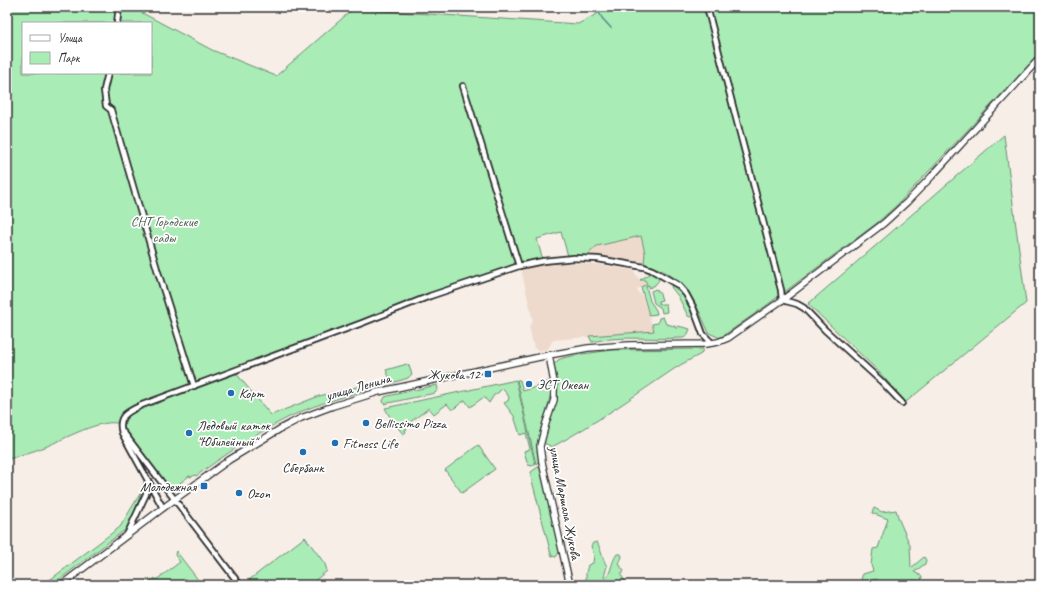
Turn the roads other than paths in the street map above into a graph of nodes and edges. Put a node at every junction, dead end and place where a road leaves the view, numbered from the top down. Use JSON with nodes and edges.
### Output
{"nodes":[{"id":1,"x":119,"y":7,"type":"edge"},
{"id":2,"x":707,"y":7,"type":"edge"},
{"id":3,"x":117,"y":22,"type":"edge"},
{"id":4,"x":1040,"y":58,"type":"edge"},
{"id":5,"x":108,"y":74,"type":"edge"},
{"id":6,"x":463,"y":86,"type":"dead end"},
{"id":7,"x":519,"y":266,"type":"junction"},
{"id":8,"x":782,"y":300,"type":"junction"},
{"id":9,"x":712,"y":343,"type":"junction"},
{"id":10,"x":549,"y":355,"type":"junction"},
{"id":11,"x":194,"y":386,"type":"junction"},
{"id":12,"x":902,"y":403,"type":"dead end"},
{"id":13,"x":121,"y":428,"type":"junction"},
{"id":14,"x":148,"y":481,"type":"junction"},
{"id":15,"x":175,"y":498,"type":"junction"},
{"id":16,"x":162,"y":508,"type":"junction"},
{"id":17,"x":126,"y":536,"type":"junction"},
{"id":18,"x":60,"y":585,"type":"edge"},
{"id":19,"x":240,"y":585,"type":"edge"},
{"id":20,"x":570,"y":585,"type":"edge"}],
"edges":[{"from":1,"to":3,"type":"street"},
{"from":2,"to":8,"type":"street"},
{"from":4,"to":8,"type":"main road","name":"улица Ленина"},
{"from":5,"to":11,"type":"street"},
{"from":6,"to":7,"type":"street"},
{"from":7,"to":9,"type":"street"},
{"from":7,"to":11,"type":"street"},
{"from":8,"to":9,"type":"main road","name":"улица Ленина"},
{"from":8,"to":12,"type":"street"},
{"from":9,"to":10,"type":"main road","name":"улица Ленина"},
{"from":10,"to":15,"type":"main road","name":"улица Ленина"},
{"from":10,"to":20,"type":"main road","name":"улица Маршала Жукова"},
{"from":11,"to":13,"type":"street"},
{"from":13,"to":14,"type":"street"},
{"from":13,"to":15,"type":"street"},
{"from":14,"to":16,"type":"street"},
{"from":14,"to":17,"type":"street"},
{"from":15,"to":16,"type":"main road","name":"улица Ленина"},
{"from":15,"to":19,"type":"street"},
{"from":16,"to":17,"type":"main road","name":"улица Ленина"},
{"from":17,"to":18,"type":"main road","name":"улица Ленина"}]}
